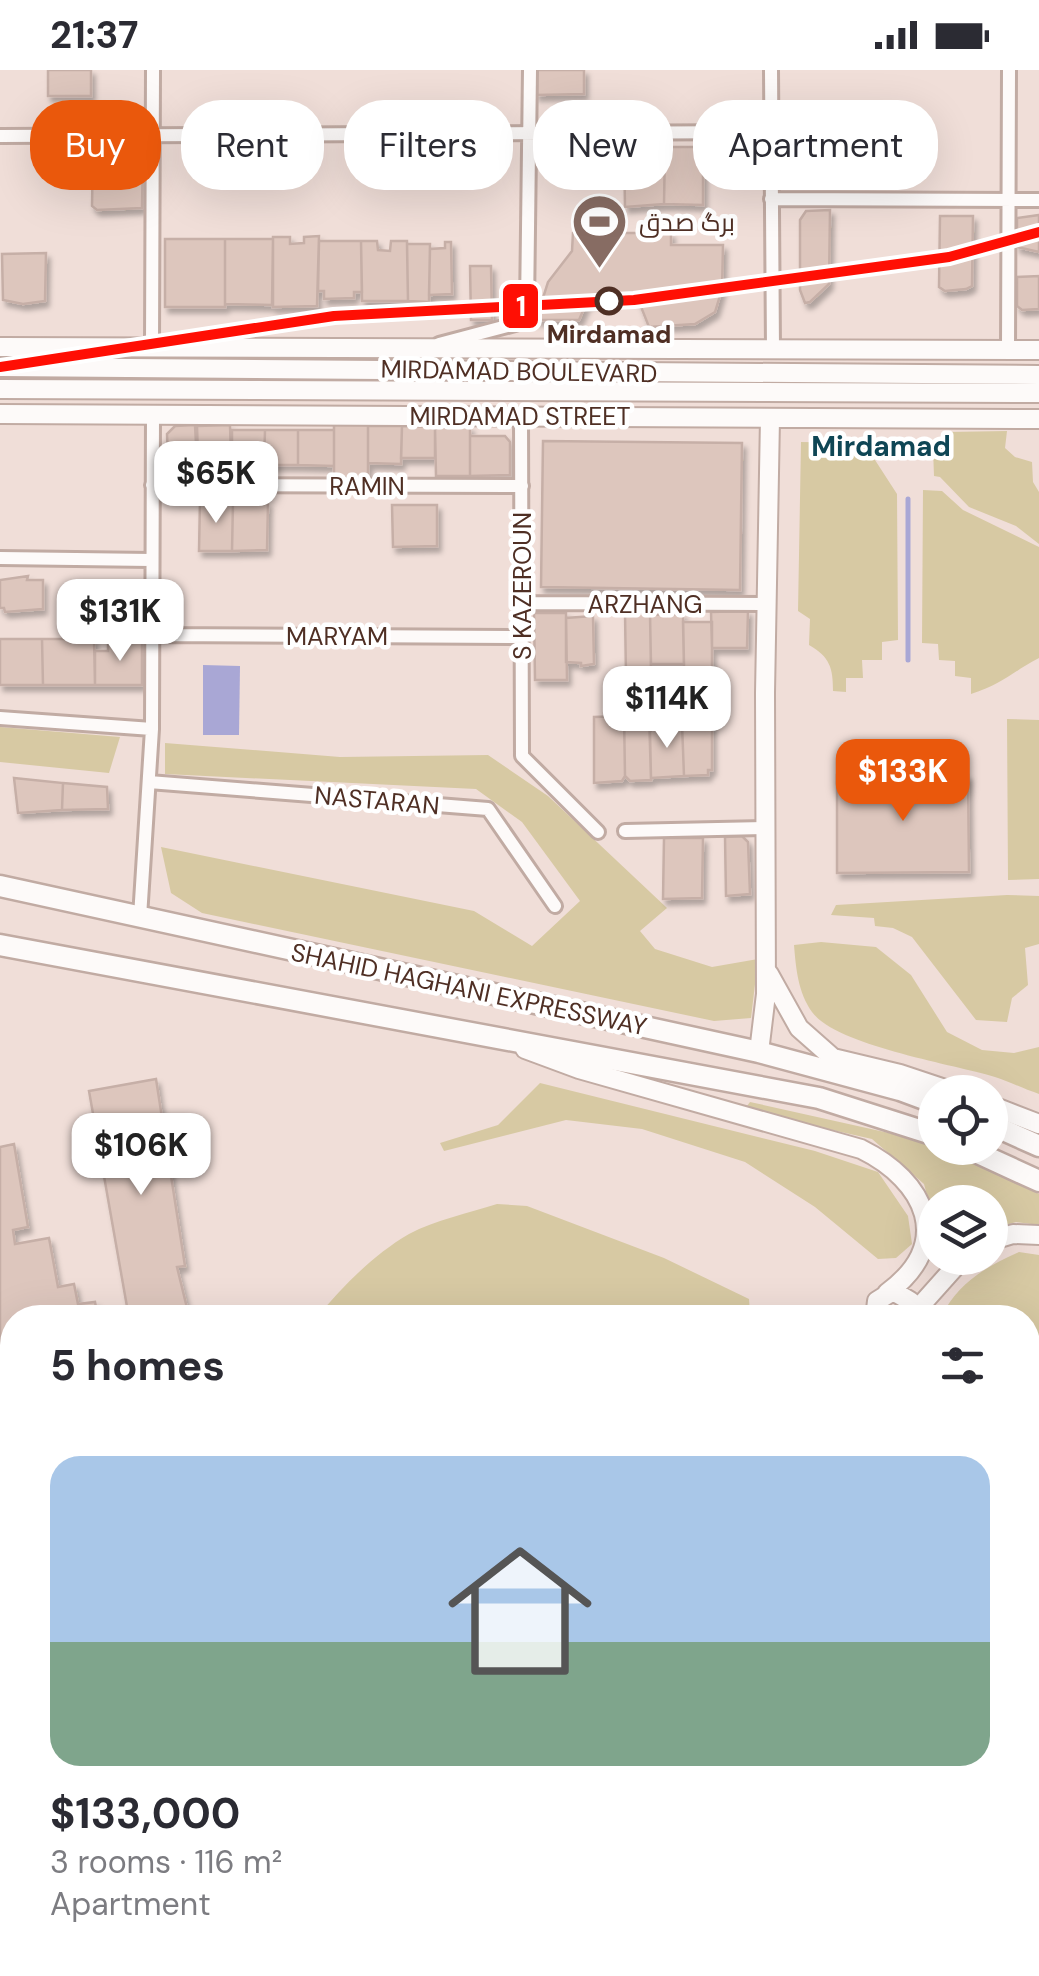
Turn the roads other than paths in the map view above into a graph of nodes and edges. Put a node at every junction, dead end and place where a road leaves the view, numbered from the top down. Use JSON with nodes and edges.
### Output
{"nodes":[{"id":1,"x":154,"y":70,"type":"edge"},
{"id":2,"x":530,"y":70,"type":"edge"},
{"id":3,"x":771,"y":70,"type":"edge"},
{"id":4,"x":1009,"y":70,"type":"edge"},
{"id":5,"x":154,"y":100,"type":"edge"},
{"id":6,"x":771,"y":100,"type":"edge"},
{"id":7,"x":693,"y":132,"type":"edge"},
{"id":8,"x":530,"y":133,"type":"junction"},
{"id":9,"x":0,"y":136,"type":"edge"},
{"id":10,"x":30,"y":136,"type":"edge"},
{"id":11,"x":161,"y":136,"type":"edge"},
{"id":12,"x":153,"y":190,"type":"edge"},
{"id":13,"x":771,"y":190,"type":"edge"},
{"id":14,"x":771,"y":199,"type":"junction"},
{"id":15,"x":1009,"y":200,"type":"junction"},
{"id":16,"x":1039,"y":200,"type":"edge"},
{"id":17,"x":0,"y":347,"type":"edge"},
{"id":18,"x":152,"y":348,"type":"junction"},
{"id":19,"x":278,"y":348,"type":"junction"},
{"id":20,"x":428,"y":348,"type":"junction"},
{"id":21,"x":773,"y":349,"type":"junction"},
{"id":22,"x":1008,"y":350,"type":"junction"},
{"id":23,"x":1039,"y":350,"type":"edge"},
{"id":24,"x":0,"y":367,"type":"edge"},
{"id":25,"x":210,"y":367,"type":"junction"},
{"id":26,"x":1039,"y":375,"type":"edge"},
{"id":27,"x":0,"y":389,"type":"edge"},
{"id":28,"x":1039,"y":393,"type":"edge"},
{"id":29,"x":0,"y":414,"type":"edge"},
{"id":30,"x":154,"y":415,"type":"junction"},
{"id":31,"x":520,"y":416,"type":"junction"},
{"id":32,"x":770,"y":418,"type":"junction"},
{"id":33,"x":1039,"y":419,"type":"edge"},
{"id":34,"x":152,"y":486,"type":"junction"},
{"id":35,"x":522,"y":486,"type":"junction"},
{"id":36,"x":0,"y":558,"type":"edge"},
{"id":37,"x":151,"y":560,"type":"junction"},
{"id":38,"x":523,"y":604,"type":"junction"},
{"id":39,"x":766,"y":604,"type":"junction"},
{"id":40,"x":151,"y":635,"type":"junction"},
{"id":41,"x":524,"y":638,"type":"junction"},
{"id":42,"x":0,"y":718,"type":"edge"},
{"id":43,"x":152,"y":729,"type":"junction"},
{"id":44,"x":148,"y":782,"type":"junction"},
{"id":45,"x":766,"y":828,"type":"junction"},
{"id":46,"x":625,"y":831,"type":"dead end"},
{"id":47,"x":598,"y":832,"type":"dead end"},
{"id":48,"x":0,"y":886,"type":"edge"},
{"id":49,"x":555,"y":906,"type":"dead end"},
{"id":50,"x":140,"y":918,"type":"junction"},
{"id":51,"x":0,"y":945,"type":"edge"},
{"id":52,"x":766,"y":969,"type":"junction"},
{"id":53,"x":483,"y":1033,"type":"junction"},
{"id":54,"x":759,"y":1052,"type":"junction"},
{"id":55,"x":918,"y":1080,"type":"edge"},
{"id":56,"x":918,"y":1097,"type":"edge"},
{"id":57,"x":1008,"y":1112,"type":"edge"},
{"id":58,"x":1039,"y":1124,"type":"edge"},
{"id":59,"x":918,"y":1130,"type":"edge"},
{"id":60,"x":1008,"y":1132,"type":"edge"},
{"id":61,"x":1039,"y":1146,"type":"edge"},
{"id":62,"x":1004,"y":1165,"type":"edge"},
{"id":63,"x":1039,"y":1181,"type":"edge"},
{"id":64,"x":1039,"y":1235,"type":"edge"},
{"id":65,"x":1008,"y":1236,"type":"edge"},
{"id":66,"x":948,"y":1275,"type":"edge"},
{"id":67,"x":886,"y":1293,"type":"junction"},
{"id":68,"x":876,"y":1305,"type":"edge"},
{"id":69,"x":909,"y":1305,"type":"edge"},
{"id":70,"x":922,"y":1305,"type":"edge"}],
"edges":[{"from":1,"to":5,"type":"street"},
{"from":2,"to":8,"type":"street"},
{"from":3,"to":6,"type":"street"},
{"from":4,"to":15,"type":"street"},
{"from":7,"to":8,"type":"street"},
{"from":8,"to":11,"type":"street"},
{"from":8,"to":20,"type":"street"},
{"from":9,"to":10,"type":"street"},
{"from":12,"to":18,"type":"street"},
{"from":13,"to":14,"type":"street"},
{"from":14,"to":15,"type":"street"},
{"from":14,"to":21,"type":"street"},
{"from":15,"to":16,"type":"street"},
{"from":15,"to":22,"type":"street"},
{"from":17,"to":18,"type":"main road"},
{"from":18,"to":19,"type":"main road"},
{"from":19,"to":20,"type":"main road"},
{"from":19,"to":25,"type":"main road"},
{"from":20,"to":21,"type":"main road"},
{"from":21,"to":22,"type":"main road"},
{"from":22,"to":23,"type":"main road"},
{"from":24,"to":25,"type":"main road","name":"MIRDAMAD BOULEVARD"},
{"from":25,"to":26,"type":"main road","name":"MIRDAMAD BOULEVARD"},
{"from":27,"to":28,"type":"main road","name":"MIRDAMAD BOULEVARD"},
{"from":29,"to":30,"type":"main road","name":"MIRDAMAD STREET"},
{"from":30,"to":31,"type":"main road","name":"MIRDAMAD STREET"},
{"from":30,"to":34,"type":"street"},
{"from":31,"to":32,"type":"main road","name":"MIRDAMAD STREET"},
{"from":31,"to":35,"type":"street","name":"S KAZEROUN"},
{"from":32,"to":33,"type":"main road","name":"MIRDAMAD STREET"},
{"from":32,"to":39,"type":"main road"},
{"from":34,"to":35,"type":"street","name":"RAMIN"},
{"from":34,"to":37,"type":"street"},
{"from":35,"to":38,"type":"street","name":"S KAZEROUN"},
{"from":36,"to":37,"type":"street"},
{"from":37,"to":40,"type":"street"},
{"from":38,"to":39,"type":"street","name":"ARZHANG"},
{"from":38,"to":41,"type":"street","name":"S KAZEROUN"},
{"from":39,"to":45,"type":"main road"},
{"from":40,"to":41,"type":"street","name":"MARYAM"},
{"from":40,"to":43,"type":"street"},
{"from":41,"to":47,"type":"street","name":"S KAZEROUN"},
{"from":42,"to":43,"type":"street"},
{"from":43,"to":44,"type":"street"},
{"from":44,"to":49,"type":"street","name":"NASTARAN"},
{"from":44,"to":50,"type":"street"},
{"from":45,"to":46,"type":"street"},
{"from":45,"to":52,"type":"main road"},
{"from":48,"to":50,"type":"highway","name":"SHAHID HAGHANI EXPRESSWAY"},
{"from":50,"to":54,"type":"highway","name":"SHAHID HAGHANI EXPRESSWAY"},
{"from":51,"to":53,"type":"highway","name":"SHAHID HAGHANI EXPRESSWAY"},
{"from":52,"to":54,"type":"main road"},
{"from":52,"to":55,"type":"main road"},
{"from":53,"to":59,"type":"highway","name":"SHAHID HAGHANI EXPRESSWAY"},
{"from":53,"to":67,"type":"main road"},
{"from":54,"to":56,"type":"highway","name":"SHAHID HAGHANI EXPRESSWAY"},
{"from":57,"to":58,"type":"main road"},
{"from":60,"to":61,"type":"highway"},
{"from":62,"to":63,"type":"highway"},
{"from":64,"to":65,"type":"main road"},
{"from":66,"to":70,"type":"main road"},
{"from":67,"to":68,"type":"main road"},
{"from":67,"to":69,"type":"main road"}]}
